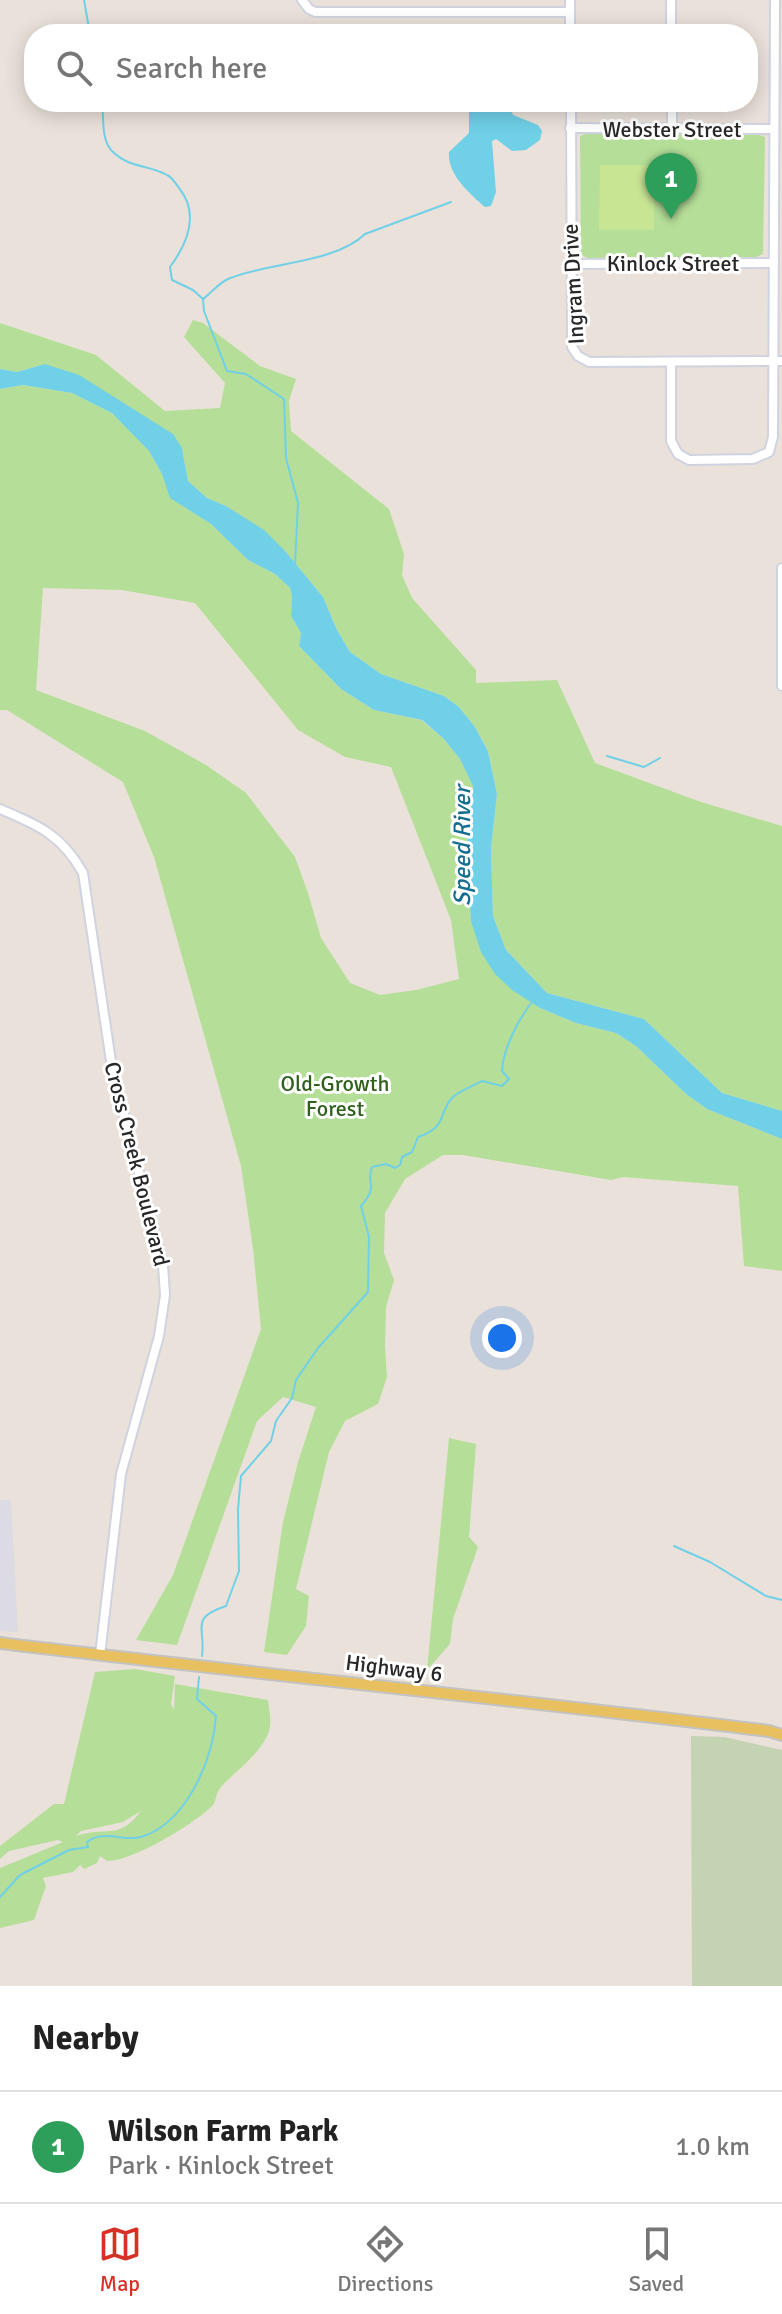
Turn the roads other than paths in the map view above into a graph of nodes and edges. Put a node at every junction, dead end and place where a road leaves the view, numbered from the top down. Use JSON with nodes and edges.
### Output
{"nodes":[{"id":1,"x":302,"y":0,"type":"edge"},
{"id":2,"x":570,"y":0,"type":"edge"},
{"id":3,"x":671,"y":0,"type":"edge"},
{"id":4,"x":775,"y":0,"type":"edge"},
{"id":5,"x":570,"y":12,"type":"junction"},
{"id":6,"x":570,"y":24,"type":"edge"},
{"id":7,"x":671,"y":24,"type":"edge"},
{"id":8,"x":778,"y":56,"type":"edge"},
{"id":9,"x":571,"y":112,"type":"edge"},
{"id":10,"x":672,"y":112,"type":"edge"},
{"id":11,"x":570,"y":128,"type":"junction"},
{"id":12,"x":773,"y":129,"type":"junction"},
{"id":13,"x":672,"y":130,"type":"junction"},
{"id":14,"x":778,"y":189,"type":"edge"},
{"id":15,"x":774,"y":263,"type":"junction"},
{"id":16,"x":571,"y":264,"type":"junction"},
{"id":17,"x":778,"y":361,"type":"edge"},
{"id":18,"x":671,"y":362,"type":"junction"},
{"id":19,"x":782,"y":568,"type":"edge"},
{"id":20,"x":782,"y":686,"type":"edge"},
{"id":21,"x":0,"y":809,"type":"edge"},
{"id":22,"x":0,"y":1643,"type":"edge"},
{"id":23,"x":100,"y":1655,"type":"junction"},
{"id":24,"x":782,"y":1735,"type":"edge"}],
"edges":[{"from":1,"to":5,"type":"street"},
{"from":2,"to":5,"type":"street"},
{"from":3,"to":7,"type":"street"},
{"from":4,"to":8,"type":"street"},
{"from":5,"to":6,"type":"street"},
{"from":8,"to":12,"type":"street"},
{"from":9,"to":11,"type":"street","name":"Ingram Drive"},
{"from":10,"to":13,"type":"street"},
{"from":11,"to":13,"type":"street","name":"Webster Street"},
{"from":11,"to":16,"type":"street","name":"Ingram Drive"},
{"from":12,"to":13,"type":"street","name":"Webster Street"},
{"from":12,"to":14,"type":"street"},
{"from":14,"to":15,"type":"street"},
{"from":15,"to":16,"type":"street","name":"Kinlock Street"},
{"from":15,"to":17,"type":"street"},
{"from":16,"to":18,"type":"street","name":"Ingram Drive"},
{"from":17,"to":18,"type":"street","name":"Ingram Drive"},
{"from":17,"to":18,"type":"street"},
{"from":19,"to":20,"type":"street"},
{"from":21,"to":23,"type":"street","name":"Cross Creek Boulevard"},
{"from":22,"to":23,"type":"main road","name":"Highway 6"},
{"from":23,"to":24,"type":"main road","name":"Highway 6"}]}
